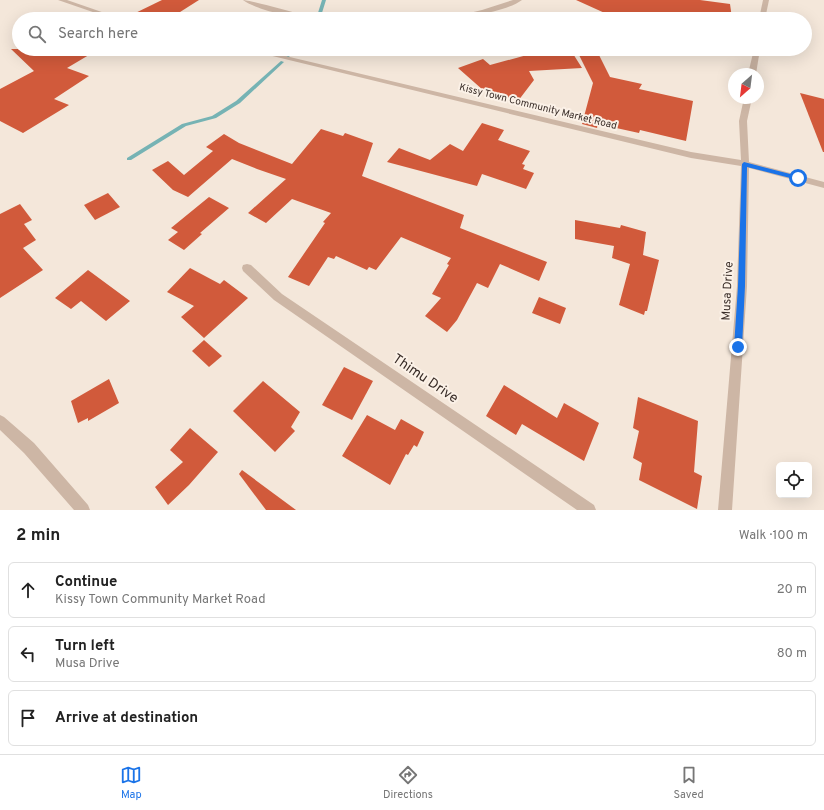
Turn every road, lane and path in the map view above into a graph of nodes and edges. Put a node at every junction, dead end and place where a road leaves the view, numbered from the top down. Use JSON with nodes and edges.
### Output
{"nodes":[{"id":1,"x":61,"y":0,"type":"edge"},
{"id":2,"x":246,"y":0,"type":"edge"},
{"id":3,"x":519,"y":0,"type":"edge"},
{"id":4,"x":766,"y":0,"type":"edge"},
{"id":5,"x":98,"y":12,"type":"edge"},
{"id":6,"x":280,"y":12,"type":"edge"},
{"id":7,"x":480,"y":12,"type":"edge"},
{"id":8,"x":763,"y":12,"type":"edge"},
{"id":9,"x":276,"y":56,"type":"edge"},
{"id":10,"x":756,"y":56,"type":"edge"},
{"id":11,"x":753,"y":68,"type":"edge"},
{"id":12,"x":747,"y":104,"type":"edge"},
{"id":13,"x":744,"y":164,"type":"junction"},
{"id":14,"x":824,"y":185,"type":"edge"},
{"id":15,"x":248,"y":268,"type":"dead end"},
{"id":16,"x":0,"y":421,"type":"edge"},
{"id":17,"x":83,"y":510,"type":"edge"},
{"id":18,"x":589,"y":510,"type":"edge"},
{"id":19,"x":725,"y":510,"type":"edge"}],
"edges":[{"from":1,"to":5,"type":"street"},
{"from":2,"to":6,"type":"street"},
{"from":3,"to":7,"type":"street"},
{"from":4,"to":8,"type":"street"},
{"from":9,"to":13,"type":"street","name":"Kissy Town Community Market Road"},
{"from":10,"to":11,"type":"street"},
{"from":12,"to":13,"type":"street","name":"Musa Drive"},
{"from":13,"to":14,"type":"street","name":"Kissy Town Community Market Road"},
{"from":13,"to":19,"type":"street","name":"Musa Drive"},
{"from":15,"to":18,"type":"street","name":"Thimu Drive"},
{"from":16,"to":17,"type":"street"}]}
